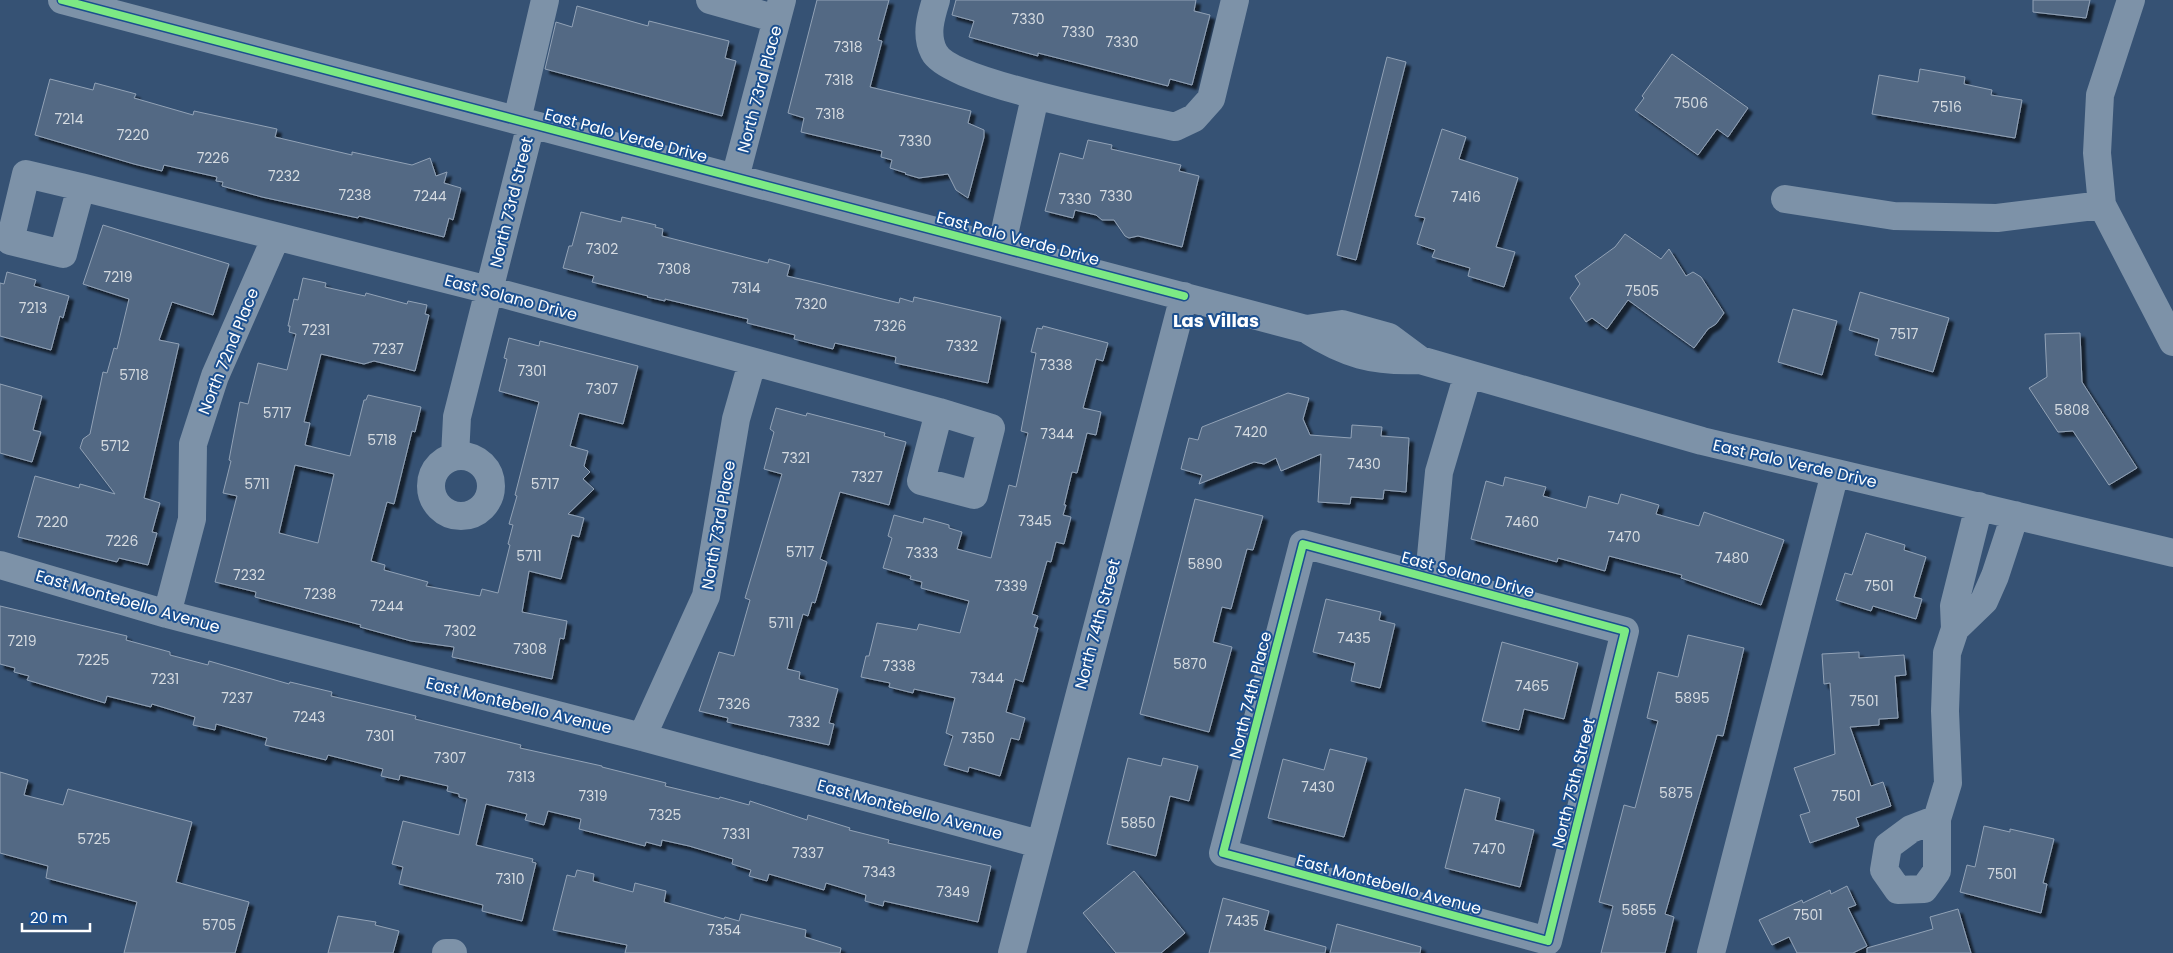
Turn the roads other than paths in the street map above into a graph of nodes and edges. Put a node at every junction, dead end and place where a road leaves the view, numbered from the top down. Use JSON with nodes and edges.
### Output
{"nodes":[{"id":1,"x":62,"y":0,"type":"edge"},
{"id":2,"x":545,"y":0,"type":"edge"},
{"id":3,"x":710,"y":0,"type":"edge"},
{"id":4,"x":936,"y":0,"type":"edge"},
{"id":5,"x":1235,"y":0,"type":"edge"},
{"id":6,"x":2131,"y":0,"type":"edge"},
{"id":7,"x":780,"y":10,"type":"edge"},
{"id":8,"x":1035,"y":97,"type":"junction"},
{"id":9,"x":524,"y":122,"type":"junction"},
{"id":10,"x":735,"y":178,"type":"junction"},
{"id":11,"x":81,"y":187,"type":"dead end"},
{"id":12,"x":1785,"y":198,"type":"dead end"},
{"id":13,"x":2102,"y":205,"type":"junction"},
{"id":14,"x":276,"y":237,"type":"junction"},
{"id":15,"x":1001,"y":248,"type":"junction"},
{"id":16,"x":489,"y":290,"type":"junction"},
{"id":17,"x":1184,"y":296,"type":"junction"},
{"id":18,"x":2173,"y":342,"type":"edge"},
{"id":19,"x":752,"y":363,"type":"junction"},
{"id":20,"x":1468,"y":374,"type":"junction"},
{"id":21,"x":939,"y":412,"type":"dead end"},
{"id":22,"x":455,"y":456,"type":"dead end"},
{"id":23,"x":1835,"y":473,"type":"junction"},
{"id":24,"x":1978,"y":506,"type":"junction"},
{"id":25,"x":2014,"y":516,"type":"junction"},
{"id":26,"x":1303,"y":544,"type":"joint"},
{"id":27,"x":2173,"y":553,"type":"edge"},
{"id":28,"x":0,"y":565,"type":"edge"},
{"id":29,"x":1429,"y":577,"type":"junction"},
{"id":30,"x":167,"y":614,"type":"junction"},
{"id":31,"x":1956,"y":630,"type":"junction"},
{"id":32,"x":1625,"y":631,"type":"joint"},
{"id":33,"x":642,"y":737,"type":"junction"},
{"id":34,"x":1937,"y":818,"type":"dead end"},
{"id":35,"x":1039,"y":844,"type":"junction"},
{"id":36,"x":1223,"y":853,"type":"joint"},
{"id":37,"x":1548,"y":941,"type":"joint"},
{"id":38,"x":1012,"y":953,"type":"edge"},
{"id":39,"x":1711,"y":953,"type":"edge"}],
"edges":[{"from":1,"to":9,"type":"street","name":"East Palo Verde Drive"},
{"from":2,"to":9,"type":"street","name":"North 73rd Street"},
{"from":3,"to":7,"type":"street"},
{"from":4,"to":8,"type":"street"},
{"from":5,"to":8,"type":"street"},
{"from":6,"to":13,"type":"street"},
{"from":7,"to":10,"type":"street","name":"North 73rd Place"},
{"from":8,"to":15,"type":"street"},
{"from":9,"to":10,"type":"street","name":"East Palo Verde Drive"},
{"from":9,"to":16,"type":"street","name":"North 73rd Street"},
{"from":10,"to":15,"type":"street","name":"East Palo Verde Drive"},
{"from":11,"to":14,"type":"street","name":"East Solano Drive"},
{"from":12,"to":13,"type":"street"},
{"from":13,"to":18,"type":"street"},
{"from":14,"to":16,"type":"street","name":"East Solano Drive"},
{"from":14,"to":30,"type":"street","name":"North 72nd Place"},
{"from":15,"to":17,"type":"street","name":"East Palo Verde Drive"},
{"from":16,"to":19,"type":"street","name":"East Solano Drive"},
{"from":16,"to":22,"type":"street","name":"North 73rd Street"},
{"from":17,"to":20,"type":"street","name":"East Palo Verde Drive"},
{"from":17,"to":35,"type":"street","name":"North 74th Street"},
{"from":19,"to":21,"type":"street","name":"East Solano Drive"},
{"from":19,"to":33,"type":"street","name":"North 73rd Place"},
{"from":20,"to":23,"type":"street","name":"East Palo Verde Drive"},
{"from":20,"to":29,"type":"street"},
{"from":23,"to":24,"type":"street","name":"East Palo Verde Drive"},
{"from":23,"to":39,"type":"street"},
{"from":24,"to":25,"type":"street","name":"East Palo Verde Drive"},
{"from":24,"to":31,"type":"street"},
{"from":25,"to":27,"type":"street","name":"East Palo Verde Drive"},
{"from":25,"to":31,"type":"street"},
{"from":26,"to":29,"type":"street","name":"East Solano Drive"},
{"from":26,"to":36,"type":"street","name":"North 74th Place"},
{"from":28,"to":30,"type":"street","name":"East Montebello Avenue"},
{"from":29,"to":32,"type":"street","name":"East Solano Drive"},
{"from":30,"to":33,"type":"street","name":"East Montebello Avenue"},
{"from":31,"to":34,"type":"street"},
{"from":32,"to":37,"type":"street","name":"North 75th Street"},
{"from":33,"to":35,"type":"street","name":"East Montebello Avenue"},
{"from":35,"to":38,"type":"street","name":"North 74th Street"},
{"from":36,"to":37,"type":"street","name":"East Montebello Avenue"}]}
